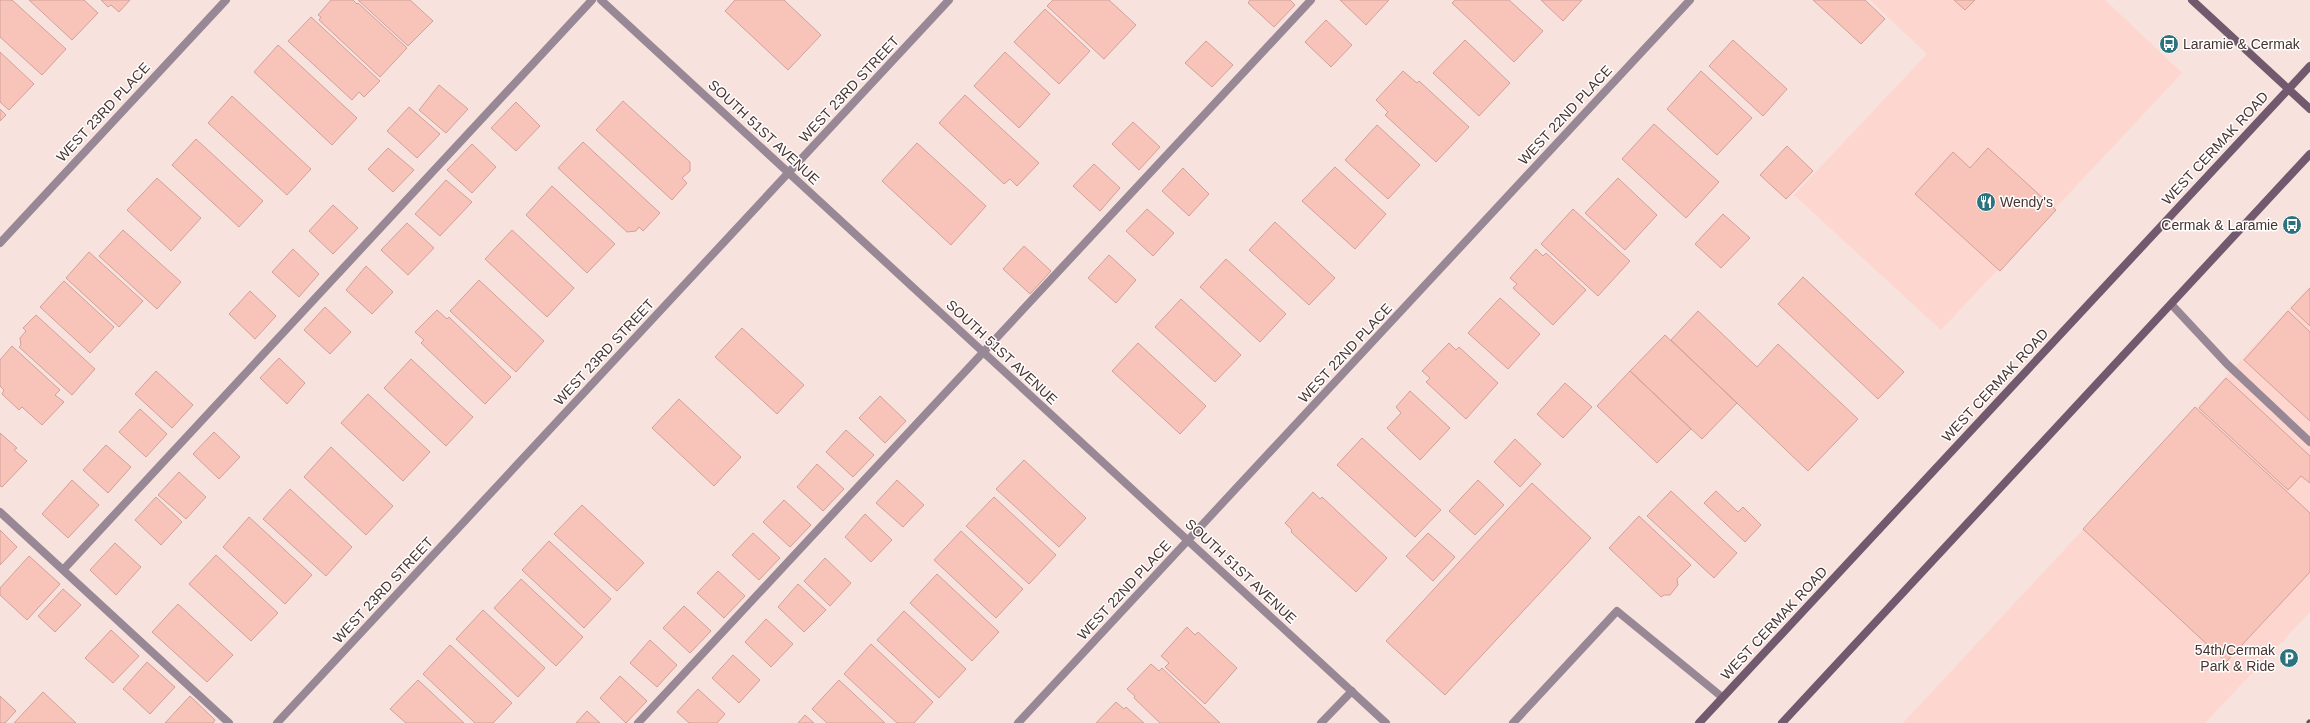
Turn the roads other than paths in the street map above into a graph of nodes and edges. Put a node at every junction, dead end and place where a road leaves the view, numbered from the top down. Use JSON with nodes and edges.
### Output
{"nodes":[{"id":1,"x":226,"y":0,"type":"edge"},
{"id":2,"x":592,"y":0,"type":"edge"},
{"id":3,"x":601,"y":0,"type":"edge"},
{"id":4,"x":949,"y":0,"type":"edge"},
{"id":5,"x":1311,"y":0,"type":"edge"},
{"id":6,"x":1690,"y":0,"type":"edge"},
{"id":7,"x":2192,"y":0,"type":"edge"},
{"id":8,"x":2310,"y":66,"type":"edge"},
{"id":9,"x":2288,"y":89,"type":"junction"},
{"id":10,"x":2310,"y":109,"type":"edge"},
{"id":11,"x":2310,"y":154,"type":"edge"},
{"id":12,"x":789,"y":172,"type":"junction"},
{"id":13,"x":0,"y":243,"type":"edge"},
{"id":14,"x":2170,"y":304,"type":"junction"},
{"id":15,"x":984,"y":352,"type":"junction"},
{"id":16,"x":2310,"y":442,"type":"edge"},
{"id":17,"x":0,"y":512,"type":"edge"},
{"id":18,"x":1188,"y":540,"type":"junction"},
{"id":19,"x":63,"y":570,"type":"junction"},
{"id":20,"x":1352,"y":691,"type":"junction"},
{"id":21,"x":1722,"y":698,"type":"junction"},
{"id":22,"x":229,"y":723,"type":"edge"},
{"id":23,"x":277,"y":723,"type":"edge"},
{"id":24,"x":638,"y":723,"type":"edge"},
{"id":25,"x":1018,"y":723,"type":"edge"},
{"id":26,"x":1322,"y":723,"type":"edge"},
{"id":27,"x":1386,"y":723,"type":"edge"},
{"id":28,"x":1513,"y":723,"type":"edge"},
{"id":29,"x":1699,"y":723,"type":"edge"},
{"id":30,"x":1782,"y":723,"type":"edge"}],
"edges":[{"from":1,"to":13,"type":"street","name":"WEST 23RD PLACE"},
{"from":2,"to":19,"type":"street"},
{"from":3,"to":12,"type":"street","name":"SOUTH 51ST AVENUE"},
{"from":4,"to":12,"type":"street","name":"WEST 23RD STREET"},
{"from":5,"to":15,"type":"street"},
{"from":6,"to":18,"type":"street","name":"WEST 22ND PLACE"},
{"from":7,"to":9,"type":"main road"},
{"from":8,"to":9,"type":"main road","name":"WEST CERMAK ROAD"},
{"from":9,"to":10,"type":"main road"},
{"from":9,"to":21,"type":"main road","name":"WEST CERMAK ROAD"},
{"from":11,"to":14,"type":"main road"},
{"from":12,"to":15,"type":"street","name":"SOUTH 51ST AVENUE"},
{"from":12,"to":23,"type":"street","name":"WEST 23RD STREET"},
{"from":14,"to":16,"type":"street"},
{"from":14,"to":30,"type":"main road"},
{"from":15,"to":18,"type":"street","name":"SOUTH 51ST AVENUE"},
{"from":15,"to":24,"type":"street"},
{"from":17,"to":19,"type":"street"},
{"from":18,"to":20,"type":"street","name":"SOUTH 51ST AVENUE"},
{"from":18,"to":25,"type":"street","name":"WEST 22ND PLACE"},
{"from":19,"to":22,"type":"street"},
{"from":20,"to":26,"type":"street"},
{"from":20,"to":27,"type":"street","name":"SOUTH 51ST AVENUE"},
{"from":21,"to":28,"type":"street"},
{"from":21,"to":29,"type":"main road","name":"WEST CERMAK ROAD"}]}
